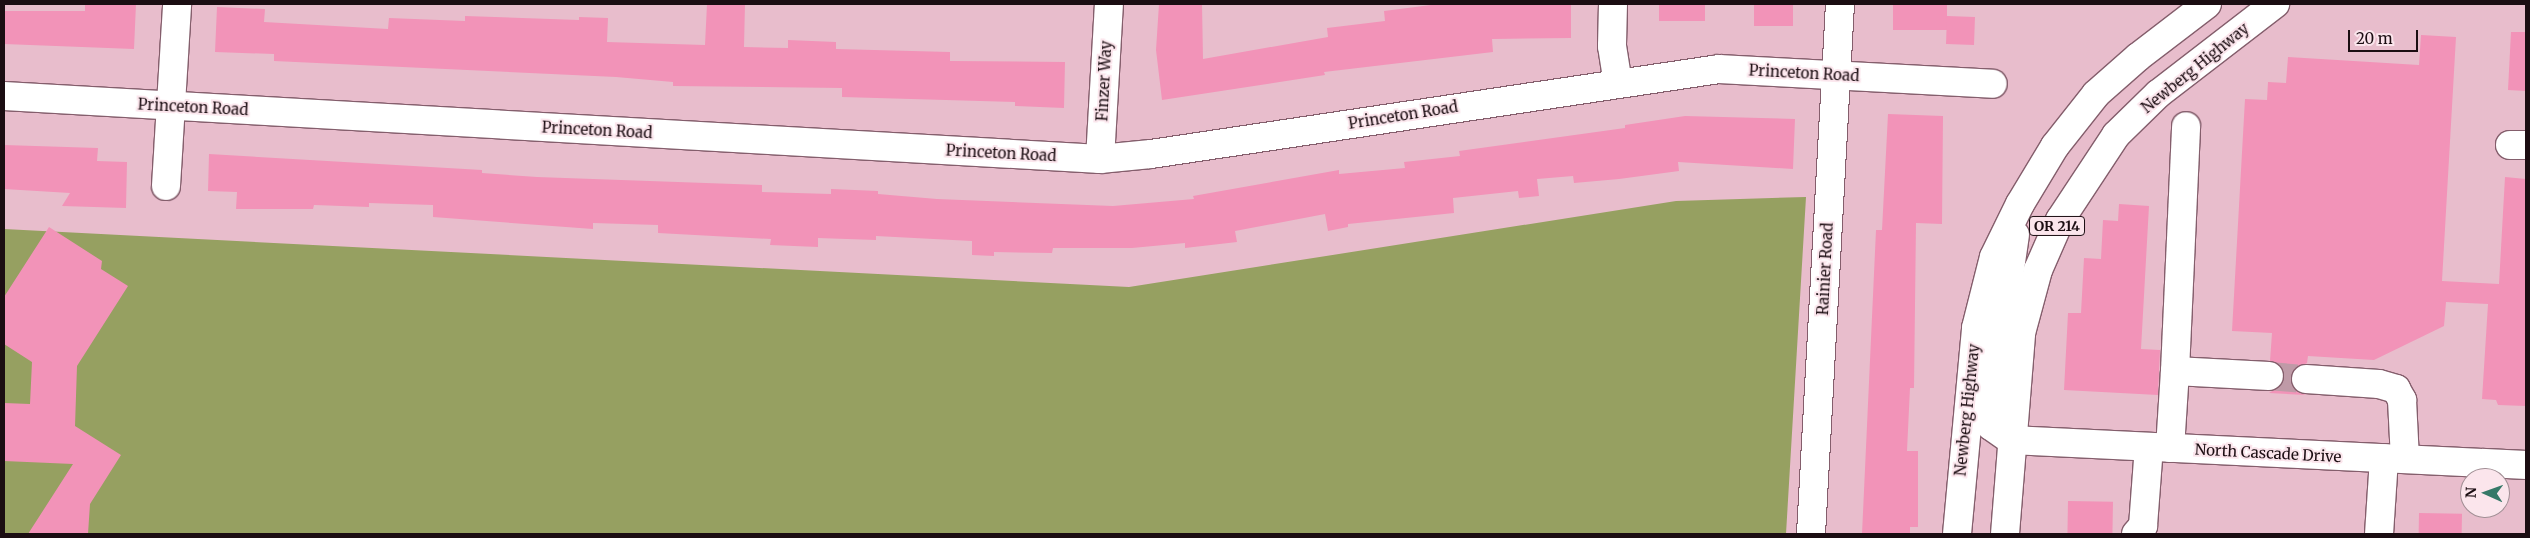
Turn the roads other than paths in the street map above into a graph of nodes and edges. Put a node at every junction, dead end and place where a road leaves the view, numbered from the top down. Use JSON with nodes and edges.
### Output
{"nodes":[{"id":1,"x":176,"y":4,"type":"edge"},
{"id":2,"x":1109,"y":4,"type":"edge"},
{"id":3,"x":1613,"y":4,"type":"edge"},
{"id":4,"x":1840,"y":4,"type":"edge"},
{"id":5,"x":2206,"y":4,"type":"edge"},
{"id":6,"x":2275,"y":4,"type":"edge"},
{"id":7,"x":1836,"y":74,"type":"junction"},
{"id":8,"x":1618,"y":82,"type":"junction"},
{"id":9,"x":1993,"y":84,"type":"dead end"},
{"id":10,"x":4,"y":96,"type":"edge"},
{"id":11,"x":172,"y":106,"type":"junction"},
{"id":12,"x":2186,"y":126,"type":"dead end"},
{"id":13,"x":1100,"y":159,"type":"junction"},
{"id":14,"x":166,"y":186,"type":"dead end"},
{"id":15,"x":2020,"y":204,"type":"junction"},
{"id":16,"x":2175,"y":371,"type":"junction"},
{"id":17,"x":2270,"y":376,"type":"tunnel mouth"},
{"id":18,"x":2306,"y":379,"type":"tunnel mouth"},
{"id":19,"x":2011,"y":440,"type":"junction"},
{"id":20,"x":2159,"y":447,"type":"junction"},
{"id":21,"x":2394,"y":459,"type":"junction"},
{"id":22,"x":2526,"y":465,"type":"edge"},
{"id":23,"x":1811,"y":534,"type":"edge"},
{"id":24,"x":1957,"y":534,"type":"edge"},
{"id":25,"x":2005,"y":534,"type":"edge"},
{"id":26,"x":2136,"y":534,"type":"edge"},
{"id":27,"x":2379,"y":534,"type":"edge"}],
"edges":[{"from":1,"to":11,"type":"street"},
{"from":2,"to":13,"type":"street","name":"Finzer Way"},
{"from":3,"to":8,"type":"street"},
{"from":4,"to":7,"type":"street","name":"Rainier Road"},
{"from":5,"to":15,"type":"street","name":"Newberg Highway","number":"OR 214"},
{"from":6,"to":19,"type":"street","name":"Newberg Highway","number":"OR 214"},
{"from":7,"to":8,"type":"street","name":"Princeton Road"},
{"from":7,"to":9,"type":"street","name":"Princeton Road"},
{"from":7,"to":23,"type":"street","name":"Rainier Road"},
{"from":8,"to":13,"type":"street","name":"Princeton Road"},
{"from":10,"to":11,"type":"street","name":"Princeton Road"},
{"from":11,"to":13,"type":"street","name":"Princeton Road"},
{"from":11,"to":14,"type":"street"},
{"from":12,"to":16,"type":"street"},
{"from":15,"to":19,"type":"street","name":"Newberg Highway","number":"OR 214"},
{"from":15,"to":24,"type":"street","name":"Newberg Highway","number":"OR 214"},
{"from":16,"to":17,"type":"street"},
{"from":16,"to":20,"type":"street"},
{"from":18,"to":21,"type":"street"},
{"from":19,"to":20,"type":"street","name":"North Cascade Drive"},
{"from":19,"to":25,"type":"street","name":"Newberg Highway","number":"OR 214"},
{"from":20,"to":21,"type":"street","name":"North Cascade Drive"},
{"from":20,"to":26,"type":"street"},
{"from":21,"to":22,"type":"street","name":"North Cascade Drive"},
{"from":21,"to":27,"type":"street"}]}
